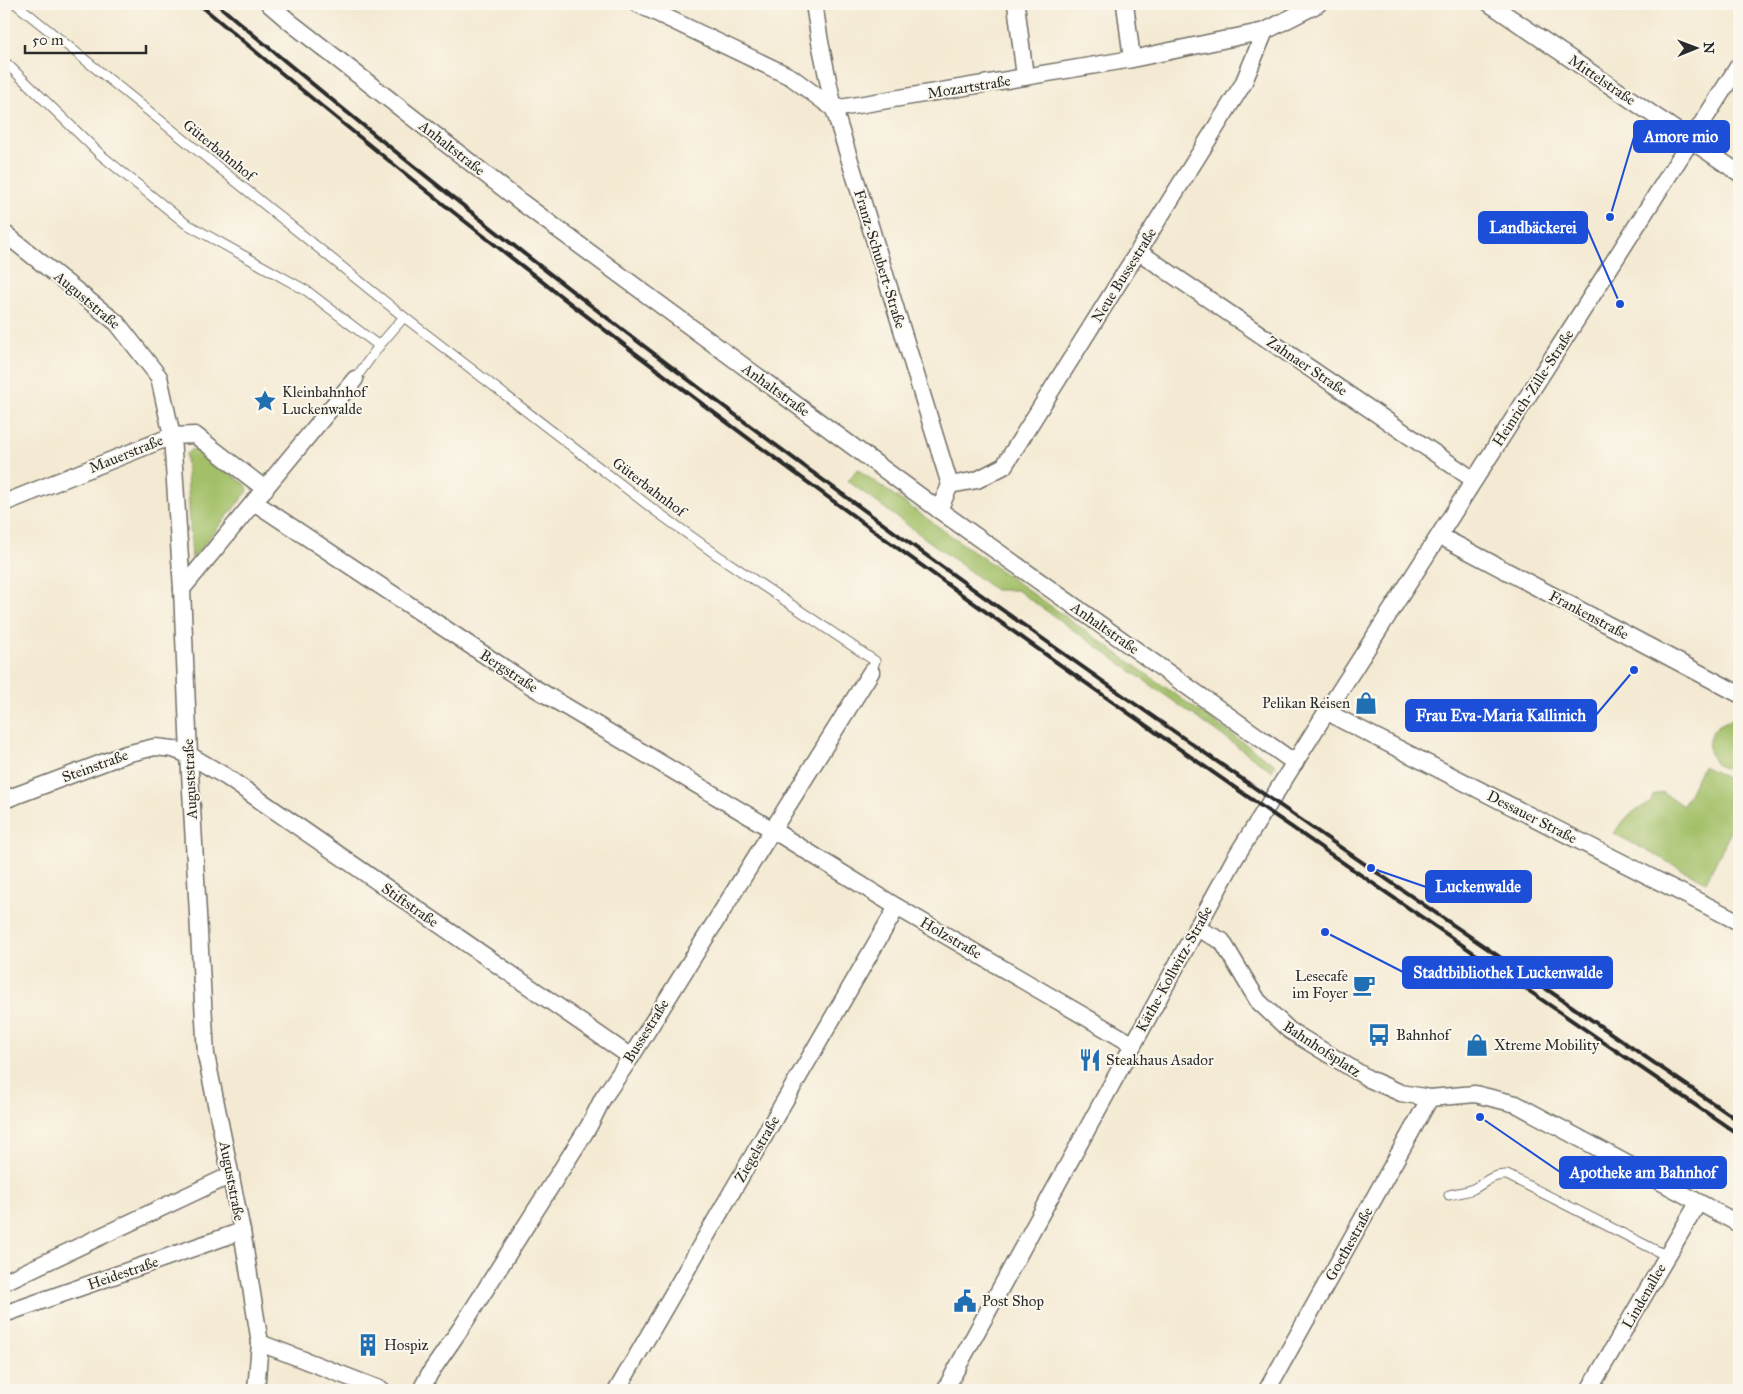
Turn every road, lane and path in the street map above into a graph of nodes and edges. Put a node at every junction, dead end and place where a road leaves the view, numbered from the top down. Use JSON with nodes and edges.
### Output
{"nodes":[{"id":1,"x":16,"y":4,"type":"edge"},
{"id":2,"x":269,"y":4,"type":"edge"},
{"id":3,"x":638,"y":4,"type":"edge"},
{"id":4,"x":814,"y":4,"type":"edge"},
{"id":5,"x":1016,"y":4,"type":"edge"},
{"id":6,"x":1125,"y":4,"type":"edge"},
{"id":7,"x":1318,"y":4,"type":"edge"},
{"id":8,"x":1490,"y":4,"type":"edge"},
{"id":9,"x":1265,"y":30,"type":"junction"},
{"id":10,"x":1132,"y":59,"type":"junction"},
{"id":11,"x":4,"y":62,"type":"edge"},
{"id":12,"x":1739,"y":65,"type":"edge"},
{"id":13,"x":1026,"y":77,"type":"junction"},
{"id":14,"x":834,"y":109,"type":"junction"},
{"id":15,"x":1692,"y":140,"type":"junction"},
{"id":16,"x":1739,"y":173,"type":"edge"},
{"id":17,"x":6,"y":239,"type":"edge"},
{"id":18,"x":1139,"y":252,"type":"junction"},
{"id":19,"x":404,"y":317,"type":"junction"},
{"id":20,"x":379,"y":346,"type":"junction"},
{"id":21,"x":355,"y":380,"type":"joint"},
{"id":22,"x":172,"y":436,"type":"junction"},
{"id":23,"x":1474,"y":480,"type":"junction"},
{"id":24,"x":950,"y":485,"type":"junction"},
{"id":25,"x":265,"y":489,"type":"junction"},
{"id":26,"x":254,"y":502,"type":"junction"},
{"id":27,"x":4,"y":503,"type":"edge"},
{"id":28,"x":938,"y":510,"type":"junction"},
{"id":29,"x":1440,"y":536,"type":"junction"},
{"id":30,"x":182,"y":589,"type":"junction"},
{"id":31,"x":871,"y":672,"type":"joint"},
{"id":32,"x":1739,"y":694,"type":"edge"},
{"id":33,"x":1327,"y":711,"type":"junction"},
{"id":34,"x":189,"y":755,"type":"junction"},
{"id":35,"x":1295,"y":763,"type":"junction"},
{"id":36,"x":4,"y":800,"type":"edge"},
{"id":37,"x":771,"y":830,"type":"junction"},
{"id":38,"x":897,"y":907,"type":"junction"},
{"id":39,"x":1739,"y":922,"type":"edge"},
{"id":40,"x":1196,"y":928,"type":"junction"},
{"id":41,"x":1132,"y":1044,"type":"junction"},
{"id":42,"x":630,"y":1057,"type":"junction"},
{"id":43,"x":1430,"y":1098,"type":"junction"},
{"id":44,"x":231,"y":1175,"type":"junction"},
{"id":45,"x":1449,"y":1195,"type":"dead end"},
{"id":46,"x":1698,"y":1203,"type":"junction"},
{"id":47,"x":1739,"y":1224,"type":"edge"},
{"id":48,"x":242,"y":1231,"type":"junction"},
{"id":49,"x":1667,"y":1256,"type":"junction"},
{"id":50,"x":4,"y":1282,"type":"edge"},
{"id":51,"x":4,"y":1314,"type":"edge"},
{"id":52,"x":260,"y":1344,"type":"junction"},
{"id":53,"x":256,"y":1390,"type":"edge"},
{"id":54,"x":382,"y":1390,"type":"edge"},
{"id":55,"x":421,"y":1390,"type":"edge"},
{"id":56,"x":617,"y":1390,"type":"edge"},
{"id":57,"x":945,"y":1390,"type":"edge"},
{"id":58,"x":1267,"y":1390,"type":"edge"},
{"id":59,"x":1589,"y":1390,"type":"edge"}],
"edges":[{"from":1,"to":19,"type":"lane","name":"Güterbahnhof"},
{"from":2,"to":28,"type":"street","name":"Anhaltstraße"},
{"from":3,"to":14,"type":"street"},
{"from":4,"to":14,"type":"street","name":"Franz-Schubert-Straße"},
{"from":5,"to":13,"type":"street"},
{"from":6,"to":10,"type":"street"},
{"from":7,"to":9,"type":"street","name":"Mozartstraße"},
{"from":8,"to":15,"type":"street","name":"Mittelstraße"},
{"from":9,"to":10,"type":"street","name":"Mozartstraße"},
{"from":9,"to":18,"type":"street","name":"Neue Bussestraße"},
{"from":10,"to":13,"type":"street","name":"Mozartstraße"},
{"from":11,"to":20,"type":"lane"},
{"from":12,"to":15,"type":"street","name":"Heinrich-Zille-Straße"},
{"from":13,"to":14,"type":"street","name":"Mozartstraße"},
{"from":14,"to":24,"type":"street","name":"Franz-Schubert-Straße"},
{"from":15,"to":16,"type":"street","name":"Mittelstraße"},
{"from":15,"to":23,"type":"street","name":"Heinrich-Zille-Straße"},
{"from":17,"to":22,"type":"street","name":"Auguststraße"},
{"from":18,"to":23,"type":"street","name":"Zahnaer Straße"},
{"from":18,"to":24,"type":"street","name":"Neue Bussestraße"},
{"from":19,"to":20,"type":"lane"},
{"from":19,"to":31,"type":"lane","name":"Güterbahnhof"},
{"from":20,"to":21,"type":"lane"},
{"from":21,"to":25,"type":"street"},
{"from":22,"to":25,"type":"street","name":"Mauerstraße"},
{"from":22,"to":27,"type":"street","name":"Mauerstraße"},
{"from":22,"to":30,"type":"street","name":"Auguststraße"},
{"from":23,"to":29,"type":"street","name":"Heinrich-Zille-Straße"},
{"from":24,"to":28,"type":"street"},
{"from":25,"to":26,"type":"street"},
{"from":26,"to":30,"type":"street"},
{"from":26,"to":37,"type":"street","name":"Bergstraße"},
{"from":28,"to":35,"type":"street","name":"Anhaltstraße"},
{"from":29,"to":32,"type":"street","name":"Frankenstraße"},
{"from":29,"to":33,"type":"street","name":"Heinrich-Zille-Straße"},
{"from":30,"to":34,"type":"street","name":"Auguststraße"},
{"from":31,"to":37,"type":"street","name":"Bussestraße"},
{"from":33,"to":35,"type":"street","name":"Käthe-Kollwitz-Straße"},
{"from":33,"to":39,"type":"street","name":"Dessauer Straße"},
{"from":34,"to":36,"type":"street","name":"Steinstraße"},
{"from":34,"to":42,"type":"street","name":"Stiftstraße"},
{"from":34,"to":44,"type":"street","name":"Auguststraße"},
{"from":35,"to":40,"type":"street","name":"Käthe-Kollwitz-Straße"},
{"from":37,"to":38,"type":"street","name":"Holzstraße"},
{"from":37,"to":42,"type":"street","name":"Bussestraße"},
{"from":38,"to":41,"type":"street","name":"Holzstraße"},
{"from":38,"to":56,"type":"street","name":"Ziegelstraße"},
{"from":40,"to":41,"type":"street","name":"Käthe-Kollwitz-Straße"},
{"from":40,"to":43,"type":"street","name":"Bahnhofsplatz"},
{"from":41,"to":57,"type":"street","name":"Käthe-Kollwitz-Straße"},
{"from":42,"to":55,"type":"street","name":"Bussestraße"},
{"from":43,"to":46,"type":"street","name":"Bahnhofsplatz"},
{"from":43,"to":58,"type":"street","name":"Goethestraße"},
{"from":44,"to":48,"type":"street","name":"Auguststraße"},
{"from":44,"to":50,"type":"street"},
{"from":45,"to":49,"type":"lane"},
{"from":46,"to":47,"type":"street","name":"Bahnhofsplatz"},
{"from":46,"to":49,"type":"street","name":"Lindenallee"},
{"from":48,"to":51,"type":"street","name":"Heidestraße"},
{"from":48,"to":52,"type":"street","name":"Auguststraße"},
{"from":49,"to":59,"type":"street","name":"Lindenallee"},
{"from":52,"to":53,"type":"street","name":"Auguststraße"},
{"from":52,"to":54,"type":"street"}]}
